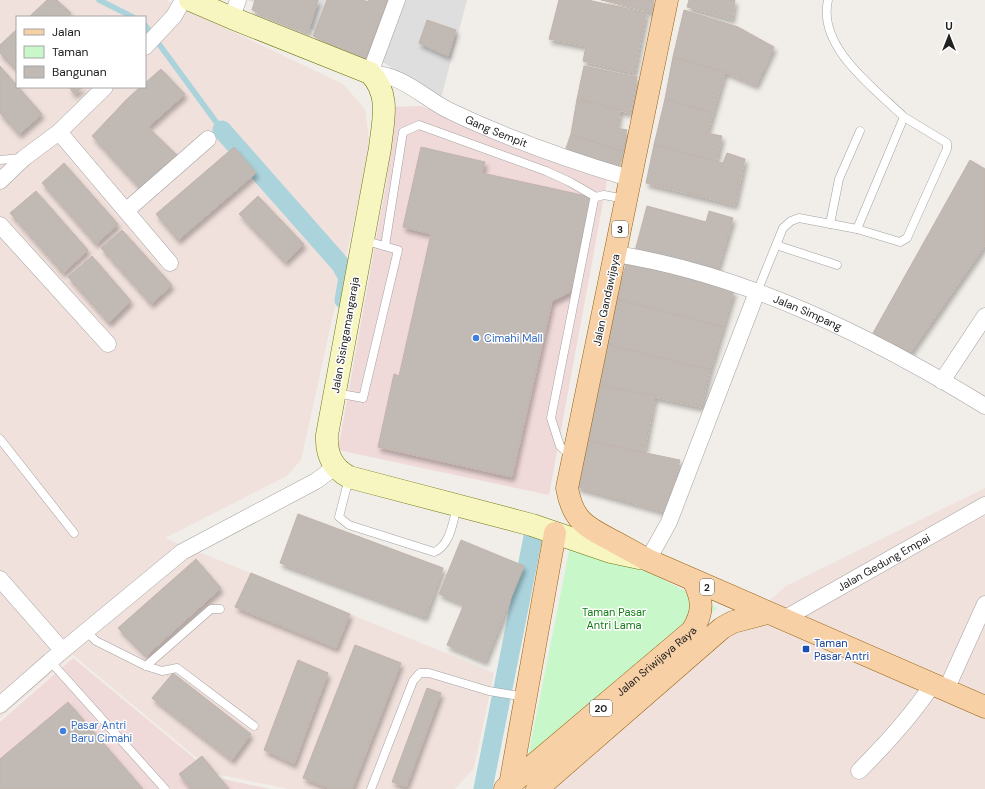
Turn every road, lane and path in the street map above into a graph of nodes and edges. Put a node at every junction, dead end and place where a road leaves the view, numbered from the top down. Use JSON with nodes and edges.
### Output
{"nodes":[{"id":1,"x":183,"y":0,"type":"edge"},
{"id":2,"x":190,"y":0,"type":"edge"},
{"id":3,"x":397,"y":0,"type":"edge"},
{"id":4,"x":668,"y":0,"type":"edge"},
{"id":5,"x":828,"y":0,"type":"edge"},
{"id":6,"x":235,"y":9,"type":"edge"},
{"id":7,"x":146,"y":45,"type":"edge"},
{"id":8,"x":370,"y":73,"type":"junction"},
{"id":9,"x":104,"y":88,"type":"edge"},
{"id":10,"x":904,"y":117,"type":"junction"},
{"id":11,"x":860,"y":131,"type":"dead end"},
{"id":12,"x":59,"y":132,"type":"junction"},
{"id":13,"x":208,"y":139,"type":"dead end"},
{"id":14,"x":24,"y":158,"type":"junction"},
{"id":15,"x":0,"y":160,"type":"edge"},
{"id":16,"x":0,"y":181,"type":"edge"},
{"id":17,"x":627,"y":189,"type":"junction"},
{"id":18,"x":596,"y":197,"type":"junction"},
{"id":19,"x":127,"y":210,"type":"junction"},
{"id":20,"x":830,"y":224,"type":"junction"},
{"id":21,"x":0,"y":225,"type":"edge"},
{"id":22,"x":857,"y":229,"type":"junction"},
{"id":23,"x":362,"y":240,"type":"junction"},
{"id":24,"x":776,"y":245,"type":"junction"},
{"id":25,"x":385,"y":246,"type":"junction"},
{"id":26,"x":616,"y":254,"type":"junction"},
{"id":27,"x":170,"y":263,"type":"dead end"},
{"id":28,"x":837,"y":265,"type":"dead end"},
{"id":29,"x":757,"y":292,"type":"junction"},
{"id":30,"x":985,"y":316,"type":"edge"},
{"id":31,"x":108,"y":344,"type":"dead end"},
{"id":32,"x":942,"y":381,"type":"junction"},
{"id":33,"x":335,"y":392,"type":"junction"},
{"id":34,"x":985,"y":406,"type":"edge"},
{"id":35,"x":0,"y":439,"type":"edge"},
{"id":36,"x":573,"y":458,"type":"junction"},
{"id":37,"x":342,"y":472,"type":"junction"},
{"id":38,"x":985,"y":505,"type":"edge"},
{"id":39,"x":457,"y":506,"type":"junction"},
{"id":40,"x":74,"y":533,"type":"dead end"},
{"id":41,"x":555,"y":533,"type":"junction"},
{"id":42,"x":648,"y":560,"type":"junction"},
{"id":43,"x":0,"y":579,"type":"edge"},
{"id":44,"x":692,"y":580,"type":"junction"},
{"id":45,"x":985,"y":604,"type":"edge"},
{"id":46,"x":220,"y":608,"type":"dead end"},
{"id":47,"x":775,"y":617,"type":"junction"},
{"id":48,"x":86,"y":631,"type":"junction"},
{"id":49,"x":62,"y":650,"type":"junction"},
{"id":50,"x":50,"y":661,"type":"junction"},
{"id":51,"x":146,"y":666,"type":"junction"},
{"id":52,"x":939,"y":688,"type":"junction"},
{"id":53,"x":518,"y":696,"type":"junction"},
{"id":54,"x":0,"y":705,"type":"edge"},
{"id":55,"x":985,"y":707,"type":"edge"},
{"id":56,"x":254,"y":726,"type":"dead end"},
{"id":57,"x":859,"y":771,"type":"dead end"},
{"id":58,"x":507,"y":787,"type":"edge"},
{"id":59,"x":165,"y":789,"type":"edge"},
{"id":60,"x":371,"y":789,"type":"edge"},
{"id":61,"x":537,"y":789,"type":"edge"}],
"edges":[{"from":1,"to":7,"type":"street"},
{"from":2,"to":6,"type":"main road"},
{"from":3,"to":8,"type":"street"},
{"from":4,"to":17,"type":"main road","name":"Jalan Gandawijaya","number":"3"},
{"from":5,"to":10,"type":"lane"},
{"from":6,"to":8,"type":"main road"},
{"from":8,"to":17,"type":"street","name":"Gang Sempit"},
{"from":8,"to":23,"type":"main road","name":"Jalan Sisingamangaraja"},
{"from":9,"to":12,"type":"street"},
{"from":10,"to":22,"type":"lane"},
{"from":10,"to":22,"type":"lane"},
{"from":11,"to":20,"type":"lane"},
{"from":12,"to":14,"type":"street"},
{"from":12,"to":19,"type":"street"},
{"from":13,"to":19,"type":"street"},
{"from":14,"to":15,"type":"lane"},
{"from":14,"to":16,"type":"street"},
{"from":17,"to":18,"type":"lane"},
{"from":17,"to":26,"type":"main road","name":"Jalan Gandawijaya","number":"3"},
{"from":18,"to":25,"type":"lane"},
{"from":18,"to":36,"type":"lane"},
{"from":19,"to":27,"type":"street"},
{"from":20,"to":22,"type":"lane"},
{"from":20,"to":24,"type":"lane"},
{"from":21,"to":31,"type":"street"},
{"from":23,"to":25,"type":"lane"},
{"from":23,"to":33,"type":"main road","name":"Jalan Sisingamangaraja"},
{"from":24,"to":28,"type":"lane"},
{"from":24,"to":29,"type":"lane"},
{"from":25,"to":33,"type":"lane"},
{"from":26,"to":29,"type":"street","name":"Jalan Simpang"},
{"from":26,"to":36,"type":"main road","name":"Jalan Gandawijaya","number":"3"},
{"from":29,"to":32,"type":"street","name":"Jalan Simpang"},
{"from":29,"to":42,"type":"street"},
{"from":30,"to":32,"type":"street"},
{"from":32,"to":34,"type":"street","name":"Jalan Simpang"},
{"from":33,"to":37,"type":"main road","name":"Jalan Sisingamangaraja"},
{"from":35,"to":40,"type":"lane"},
{"from":36,"to":42,"type":"main road","name":"Jalan Gandawijaya","number":"3"},
{"from":37,"to":39,"type":"main road"},
{"from":37,"to":39,"type":"lane"},
{"from":37,"to":48,"type":"street"},
{"from":38,"to":47,"type":"street","name":"Jalan Gedung Empai"},
{"from":39,"to":41,"type":"main road"},
{"from":41,"to":42,"type":"main road"},
{"from":41,"to":53,"type":"main road"},
{"from":42,"to":44,"type":"main road","number":"2"},
{"from":43,"to":49,"type":"street"},
{"from":44,"to":47,"type":"main road","number":"2"},
{"from":44,"to":58,"type":"main road","name":"Jalan Sriwijaya Raya","number":"20"},
{"from":45,"to":52,"type":"street"},
{"from":46,"to":51,"type":"lane"},
{"from":47,"to":52,"type":"main road","number":"2"},
{"from":47,"to":61,"type":"main road","name":"Jalan Sriwijaya Raya","number":"20"},
{"from":48,"to":49,"type":"street"},
{"from":48,"to":51,"type":"lane"},
{"from":49,"to":50,"type":"street"},
{"from":50,"to":54,"type":"street"},
{"from":50,"to":59,"type":"lane"},
{"from":51,"to":56,"type":"lane"},
{"from":52,"to":55,"type":"main road","number":"2"},
{"from":52,"to":57,"type":"street"},
{"from":53,"to":58,"type":"main road"},
{"from":53,"to":60,"type":"lane"}]}
